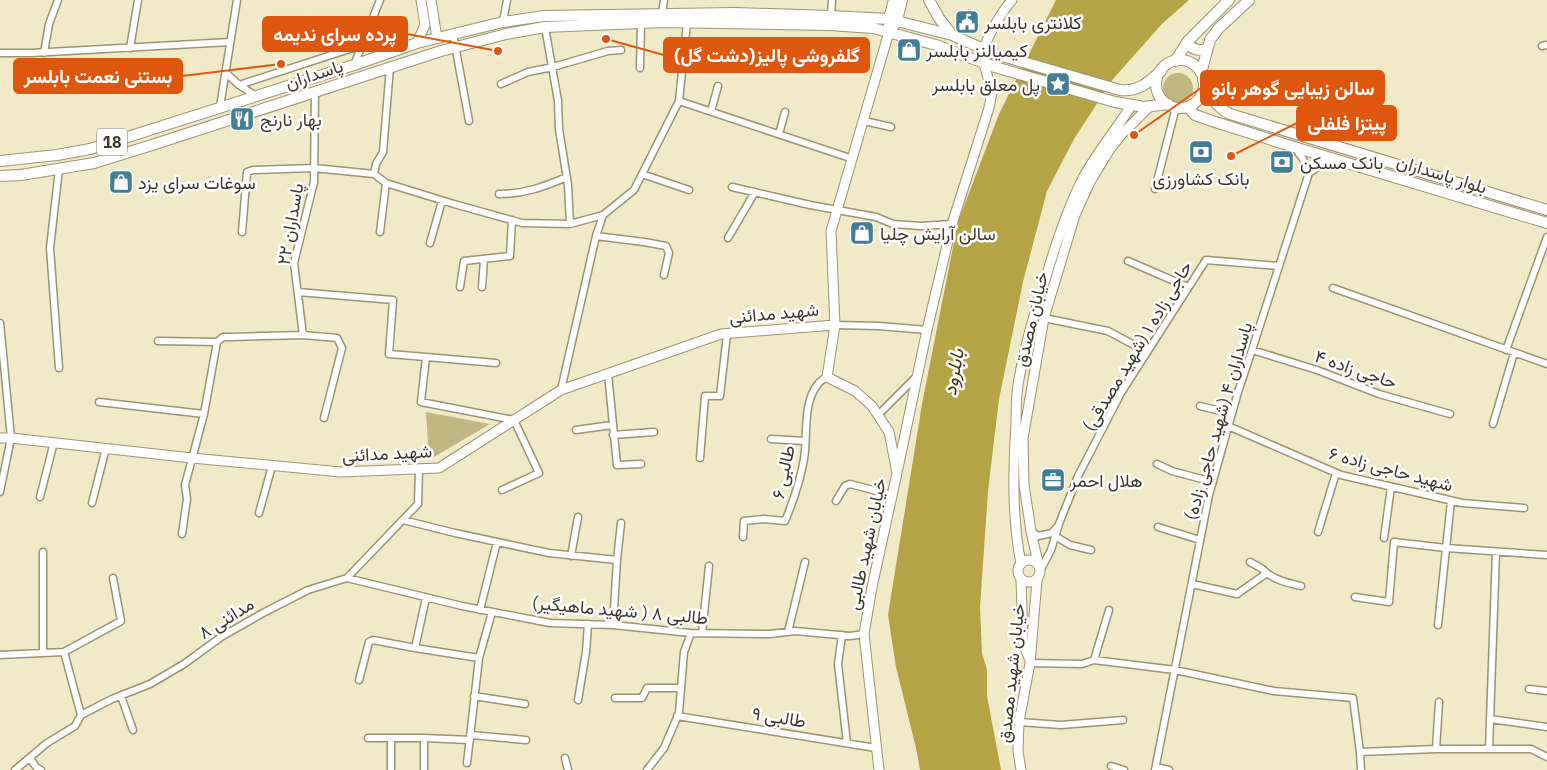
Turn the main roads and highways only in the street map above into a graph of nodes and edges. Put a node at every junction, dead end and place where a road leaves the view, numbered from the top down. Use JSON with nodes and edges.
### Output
{"nodes":[{"id":1,"x":894,"y":0,"type":"edge"},
{"id":2,"x":902,"y":0,"type":"edge"},
{"id":3,"x":929,"y":0,"type":"edge"},
{"id":4,"x":1229,"y":0,"type":"edge"},
{"id":5,"x":1249,"y":0,"type":"edge"},
{"id":6,"x":893,"y":20,"type":"junction"},
{"id":7,"x":889,"y":32,"type":"junction"},
{"id":8,"x":952,"y":34,"type":"junction"},
{"id":9,"x":437,"y":38,"type":"junction"},
{"id":10,"x":1188,"y":41,"type":"junction"},
{"id":11,"x":1207,"y":49,"type":"junction"},
{"id":12,"x":441,"y":51,"type":"junction"},
{"id":13,"x":1175,"y":61,"type":"junction"},
{"id":14,"x":1161,"y":71,"type":"junction"},
{"id":15,"x":1202,"y":76,"type":"junction"},
{"id":16,"x":1172,"y":106,"type":"junction"},
{"id":17,"x":1188,"y":107,"type":"junction"},
{"id":18,"x":0,"y":161,"type":"edge"},
{"id":19,"x":0,"y":176,"type":"edge"},
{"id":20,"x":1547,"y":210,"type":"edge"},
{"id":21,"x":1547,"y":223,"type":"edge"}],
"edges":[{"from":1,"to":6,"type":"main road"},
{"from":2,"to":6,"type":"main road"},
{"from":3,"to":8,"type":"main road"},
{"from":4,"to":10,"type":"main road"},
{"from":5,"to":11,"type":"main road"},
{"from":6,"to":7,"type":"main road"},
{"from":6,"to":8,"type":"main road","name":"پاسداران","number":"18"},
{"from":6,"to":9,"type":"main road","name":"پاسداران","number":"18"},
{"from":7,"to":12,"type":"main road","name":"پاسداران","number":"18"},
{"from":7,"to":16,"type":"main road","name":"پاسداران","number":"18"},
{"from":8,"to":14,"type":"main road","name":"پاسداران","number":"18"},
{"from":9,"to":12,"type":"main road"},
{"from":9,"to":18,"type":"main road","name":"پاسداران","number":"18"},
{"from":10,"to":11,"type":"main road"},
{"from":10,"to":13,"type":"main road"},
{"from":11,"to":15,"type":"main road"},
{"from":12,"to":19,"type":"main road","name":"پاسداران","number":"18"},
{"from":13,"to":14,"type":"main road"},
{"from":13,"to":15,"type":"main road"},
{"from":14,"to":16,"type":"main road"},
{"from":15,"to":17,"type":"main road"},
{"from":15,"to":20,"type":"main road","name":"بلوار پاسداران"},
{"from":16,"to":17,"type":"main road"},
{"from":17,"to":21,"type":"main road","name":"بلوار پاسداران"}]}
